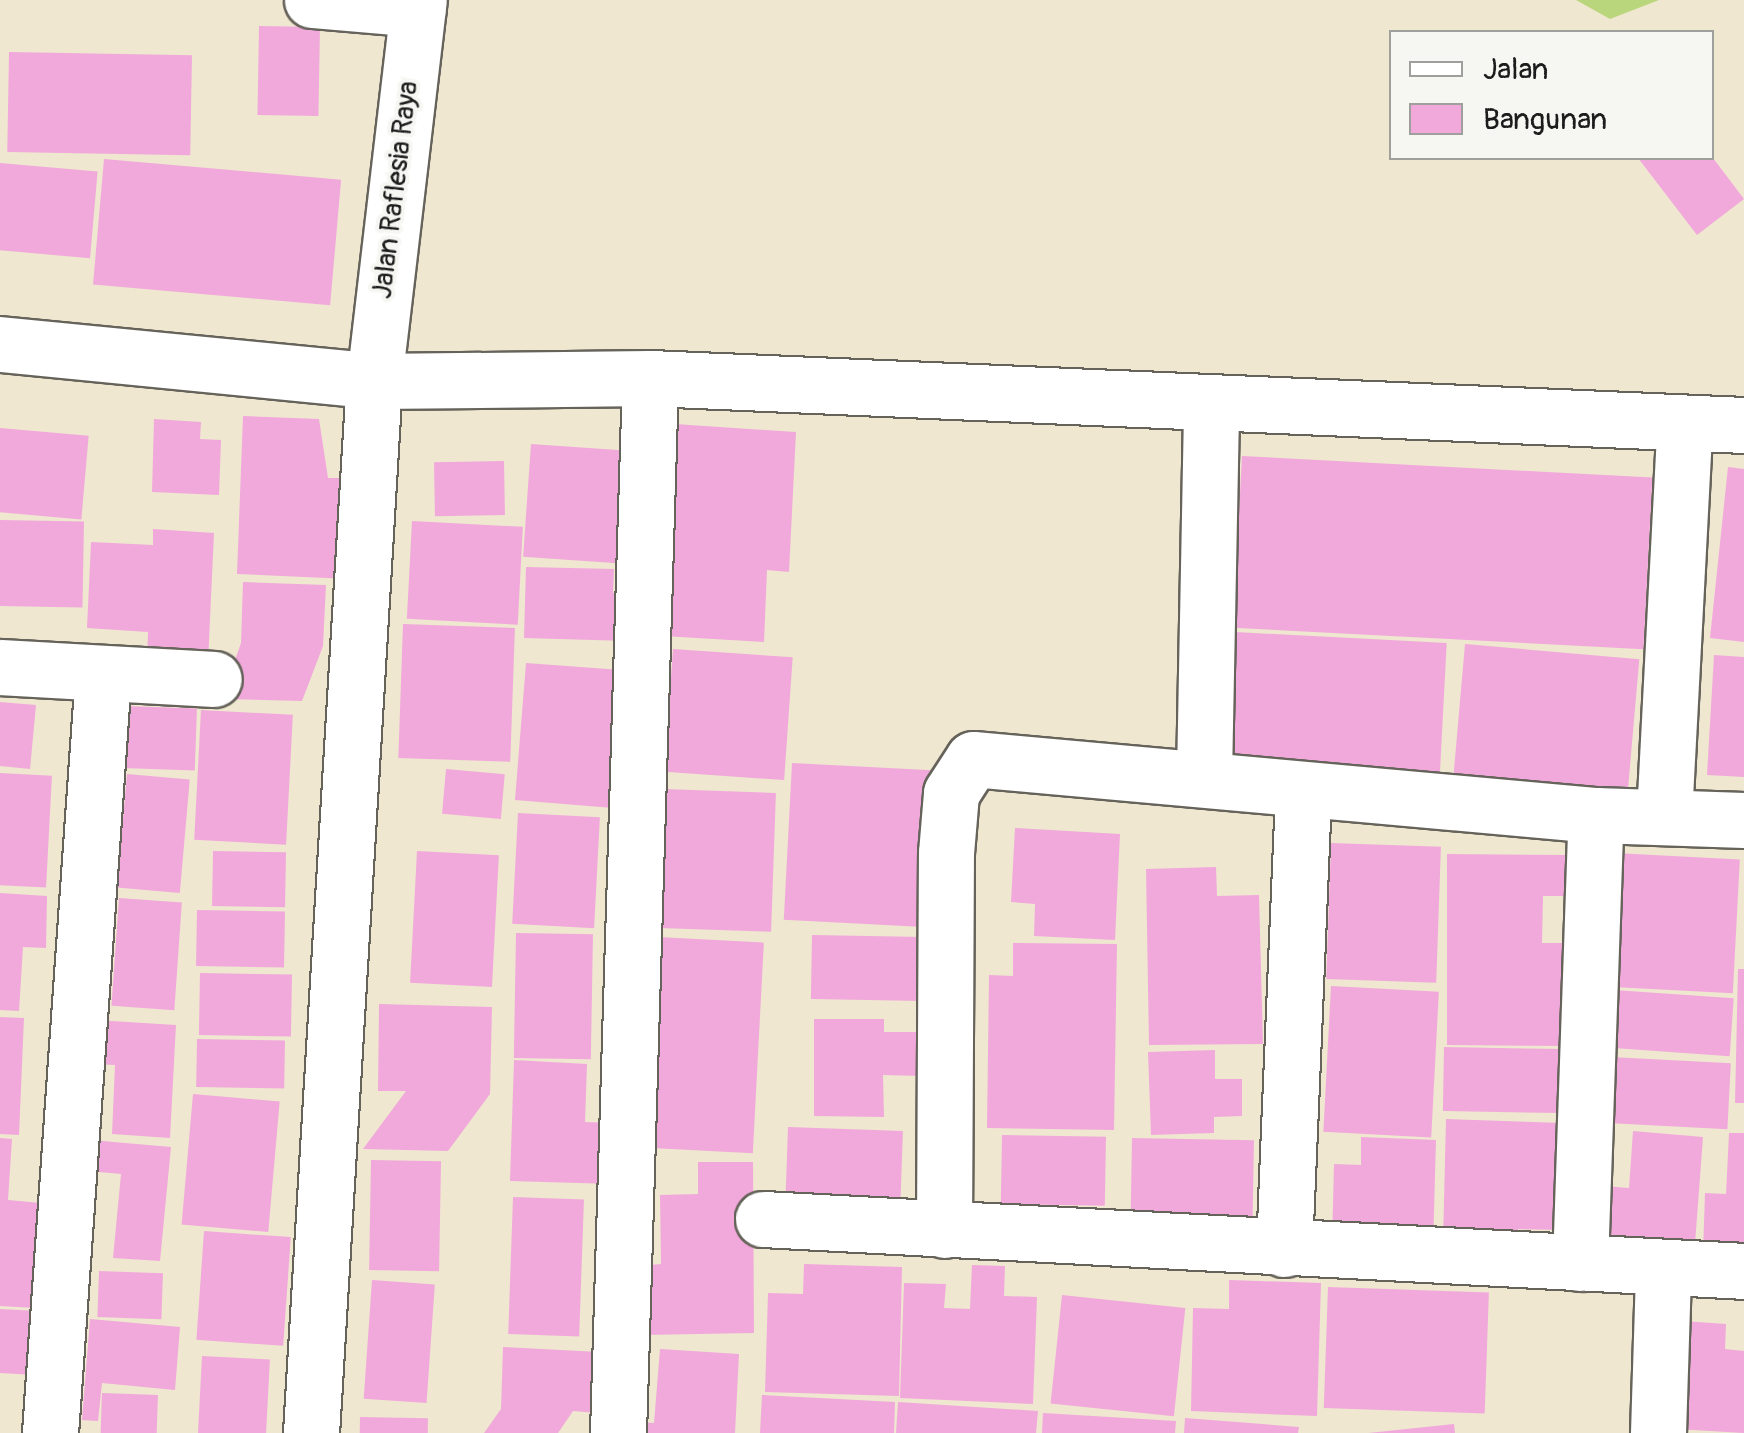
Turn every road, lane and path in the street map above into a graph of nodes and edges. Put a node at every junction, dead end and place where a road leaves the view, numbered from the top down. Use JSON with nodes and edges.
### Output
{"nodes":[{"id":1,"x":312,"y":0,"type":"edge"},
{"id":2,"x":419,"y":4,"type":"edge"},
{"id":3,"x":0,"y":344,"type":"edge"},
{"id":4,"x":650,"y":378,"type":"junction"},
{"id":5,"x":374,"y":381,"type":"junction"},
{"id":6,"x":1211,"y":408,"type":"junction"},
{"id":7,"x":1744,"y":425,"type":"edge"},
{"id":8,"x":1684,"y":429,"type":"junction"},
{"id":9,"x":0,"y":667,"type":"edge"},
{"id":10,"x":103,"y":675,"type":"junction"},
{"id":11,"x":214,"y":678,"type":"dead end"},
{"id":12,"x":1204,"y":776,"type":"junction"},
{"id":13,"x":1304,"y":790,"type":"junction"},
{"id":14,"x":1596,"y":815,"type":"junction"},
{"id":15,"x":1664,"y":816,"type":"junction"},
{"id":16,"x":1744,"y":820,"type":"edge"},
{"id":17,"x":763,"y":1219,"type":"dead end"},
{"id":18,"x":944,"y":1230,"type":"junction"},
{"id":19,"x":1284,"y":1248,"type":"junction"},
{"id":20,"x":1580,"y":1263,"type":"junction"},
{"id":21,"x":1663,"y":1270,"type":"junction"},
{"id":22,"x":1744,"y":1271,"type":"edge"},
{"id":23,"x":50,"y":1433,"type":"edge"},
{"id":24,"x":311,"y":1433,"type":"edge"},
{"id":25,"x":618,"y":1433,"type":"edge"},
{"id":26,"x":1658,"y":1433,"type":"edge"}],
"edges":[{"from":1,"to":2,"type":"street"},
{"from":2,"to":5,"type":"street","name":"Jalan Raflesia Raya"},
{"from":3,"to":5,"type":"street"},
{"from":4,"to":5,"type":"street"},
{"from":4,"to":6,"type":"street"},
{"from":4,"to":25,"type":"street"},
{"from":5,"to":24,"type":"street","name":"Jalan Raflesia Raya"},
{"from":6,"to":8,"type":"street"},
{"from":6,"to":12,"type":"street"},
{"from":7,"to":8,"type":"street"},
{"from":8,"to":15,"type":"street"},
{"from":9,"to":10,"type":"street"},
{"from":10,"to":11,"type":"street"},
{"from":10,"to":23,"type":"street"},
{"from":12,"to":13,"type":"street"},
{"from":12,"to":18,"type":"street"},
{"from":13,"to":14,"type":"street"},
{"from":13,"to":19,"type":"street"},
{"from":14,"to":15,"type":"street"},
{"from":14,"to":20,"type":"street"},
{"from":15,"to":16,"type":"street"},
{"from":17,"to":18,"type":"street"},
{"from":18,"to":19,"type":"street"},
{"from":19,"to":20,"type":"street"},
{"from":20,"to":21,"type":"street"},
{"from":21,"to":22,"type":"street"},
{"from":21,"to":26,"type":"street"}]}
